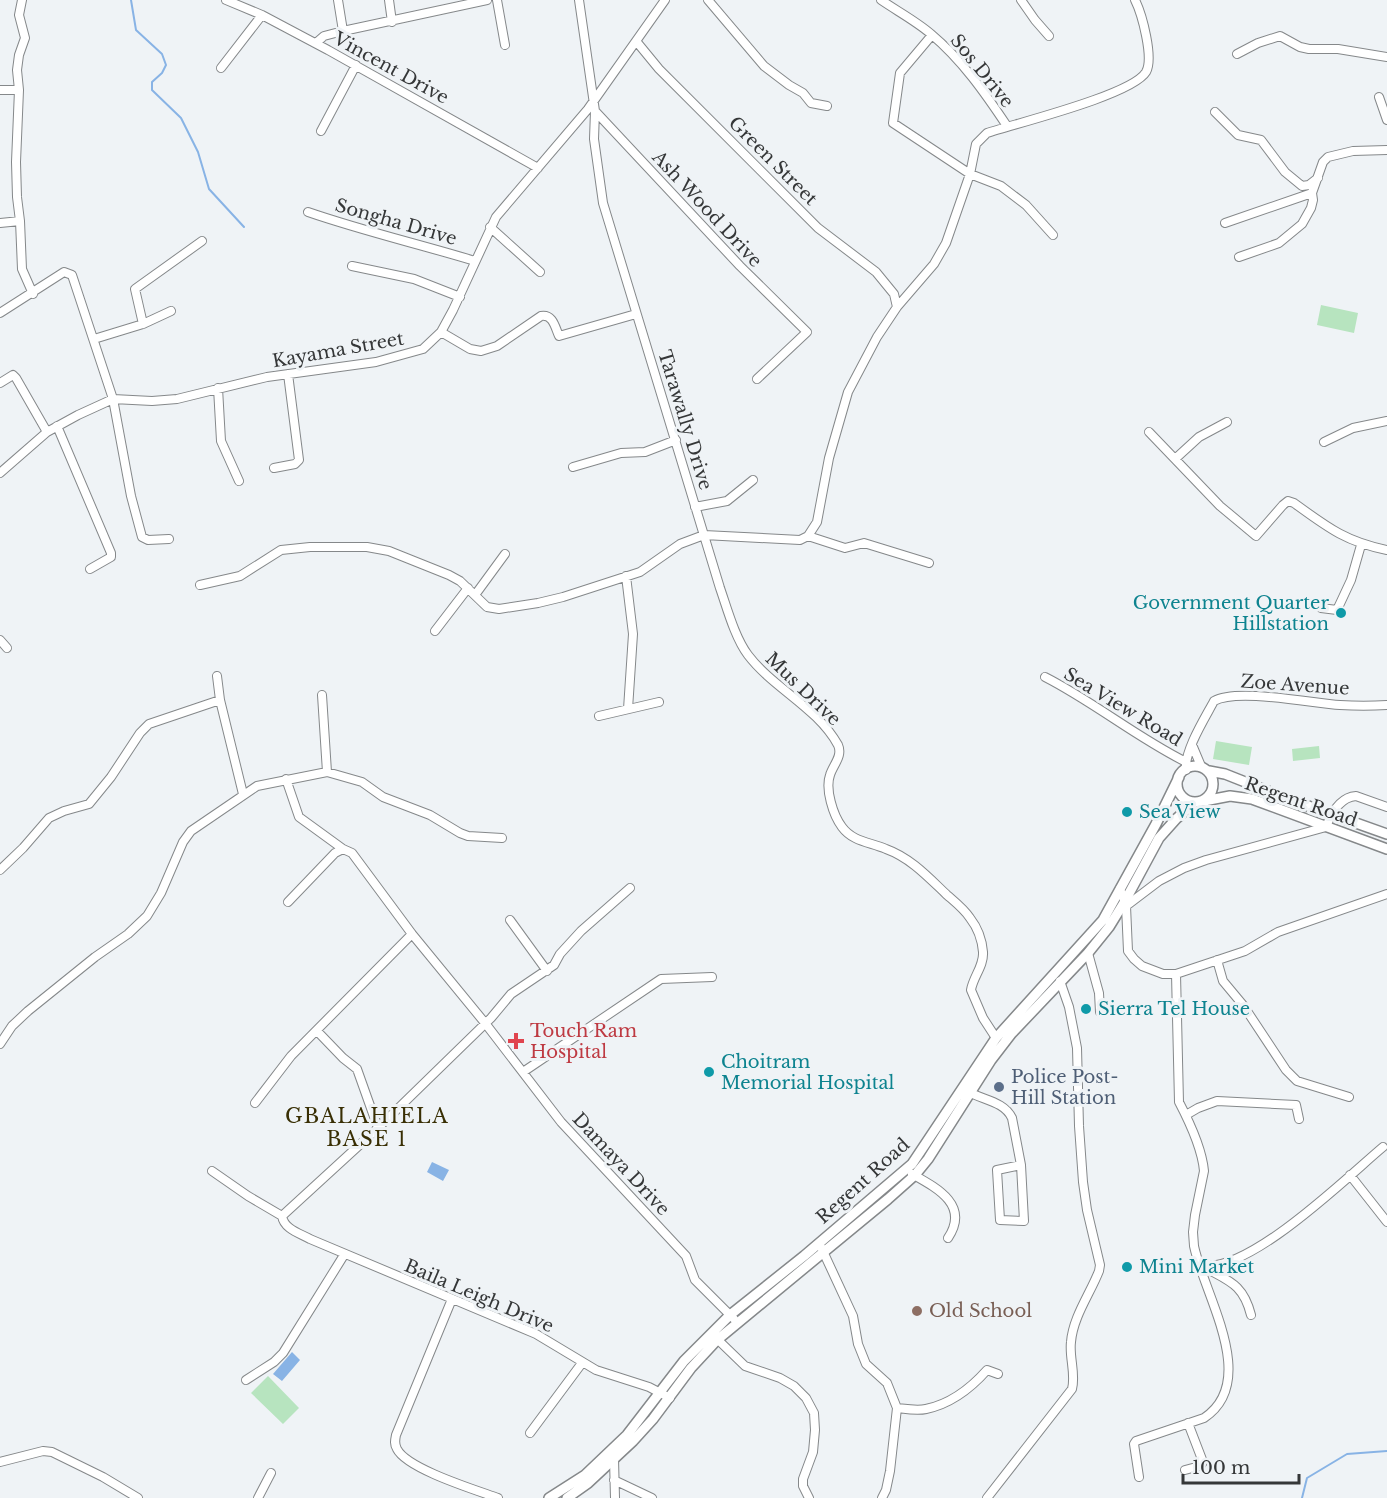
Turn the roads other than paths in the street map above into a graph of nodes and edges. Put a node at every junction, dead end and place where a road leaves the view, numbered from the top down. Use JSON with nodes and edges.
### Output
{"nodes":[{"id":1,"x":22,"y":0,"type":"edge"},
{"id":2,"x":226,"y":0,"type":"edge"},
{"id":3,"x":338,"y":0,"type":"edge"},
{"id":4,"x":389,"y":0,"type":"edge"},
{"id":5,"x":487,"y":0,"type":"edge"},
{"id":6,"x":498,"y":0,"type":"edge"},
{"id":7,"x":579,"y":0,"type":"edge"},
{"id":8,"x":665,"y":0,"type":"edge"},
{"id":9,"x":708,"y":0,"type":"edge"},
{"id":10,"x":881,"y":0,"type":"edge"},
{"id":11,"x":1135,"y":0,"type":"edge"},
{"id":12,"x":1024,"y":1,"type":"edge"},
{"id":13,"x":237,"y":3,"type":"edge"},
{"id":14,"x":262,"y":15,"type":"junction"},
{"id":15,"x":392,"y":22,"type":"junction"},
{"id":16,"x":343,"y":31,"type":"junction"},
{"id":17,"x":932,"y":35,"type":"junction"},
{"id":18,"x":1049,"y":36,"type":"dead end"},
{"id":19,"x":636,"y":41,"type":"junction"},
{"id":20,"x":316,"y":44,"type":"junction"},
{"id":21,"x":505,"y":45,"type":"dead end"},
{"id":22,"x":1237,"y":54,"type":"dead end"},
{"id":23,"x":1387,"y":57,"type":"edge"},
{"id":24,"x":356,"y":65,"type":"junction"},
{"id":25,"x":221,"y":68,"type":"dead end"},
{"id":26,"x":0,"y":90,"type":"edge"},
{"id":27,"x":19,"y":90,"type":"junction"},
{"id":28,"x":1379,"y":97,"type":"dead end"},
{"id":29,"x":827,"y":106,"type":"dead end"},
{"id":30,"x":594,"y":107,"type":"junction"},
{"id":31,"x":1215,"y":112,"type":"dead end"},
{"id":32,"x":1387,"y":120,"type":"edge"},
{"id":33,"x":1007,"y":126,"type":"junction"},
{"id":34,"x":321,"y":131,"type":"dead end"},
{"id":35,"x":1387,"y":150,"type":"edge"},
{"id":36,"x":538,"y":168,"type":"junction"},
{"id":37,"x":970,"y":174,"type":"junction"},
{"id":38,"x":1319,"y":177,"type":"junction"},
{"id":39,"x":1312,"y":193,"type":"junction"},
{"id":40,"x":308,"y":212,"type":"dead end"},
{"id":41,"x":20,"y":221,"type":"junction"},
{"id":42,"x":493,"y":222,"type":"junction"},
{"id":43,"x":0,"y":223,"type":"edge"},
{"id":44,"x":1225,"y":223,"type":"dead end"},
{"id":45,"x":1053,"y":235,"type":"dead end"},
{"id":46,"x":202,"y":241,"type":"dead end"},
{"id":47,"x":1239,"y":258,"type":"dead end"},
{"id":48,"x":475,"y":261,"type":"junction"},
{"id":49,"x":352,"y":266,"type":"dead end"},
{"id":50,"x":540,"y":272,"type":"dead end"},
{"id":51,"x":33,"y":294,"type":"junction"},
{"id":52,"x":460,"y":297,"type":"junction"},
{"id":53,"x":897,"y":307,"type":"junction"},
{"id":54,"x":171,"y":311,"type":"dead end"},
{"id":55,"x":0,"y":313,"type":"edge"},
{"id":56,"x":636,"y":314,"type":"junction"},
{"id":57,"x":143,"y":324,"type":"junction"},
{"id":58,"x":441,"y":332,"type":"junction"},
{"id":59,"x":94,"y":339,"type":"junction"},
{"id":60,"x":288,"y":374,"type":"junction"},
{"id":61,"x":757,"y":379,"type":"dead end"},
{"id":62,"x":0,"y":383,"type":"edge"},
{"id":63,"x":218,"y":388,"type":"junction"},
{"id":64,"x":113,"y":399,"type":"junction"},
{"id":65,"x":1227,"y":422,"type":"dead end"},
{"id":66,"x":1387,"y":422,"type":"edge"},
{"id":67,"x":57,"y":426,"type":"junction"},
{"id":68,"x":47,"y":432,"type":"junction"},
{"id":69,"x":1149,"y":432,"type":"dead end"},
{"id":70,"x":676,"y":440,"type":"junction"},
{"id":71,"x":1324,"y":442,"type":"dead end"},
{"id":72,"x":1175,"y":459,"type":"junction"},
{"id":73,"x":573,"y":467,"type":"dead end"},
{"id":74,"x":274,"y":468,"type":"dead end"},
{"id":75,"x":0,"y":473,"type":"edge"},
{"id":76,"x":753,"y":480,"type":"dead end"},
{"id":77,"x":239,"y":481,"type":"dead end"},
{"id":78,"x":695,"y":507,"type":"junction"},
{"id":79,"x":704,"y":535,"type":"junction"},
{"id":80,"x":808,"y":536,"type":"junction"},
{"id":81,"x":170,"y":539,"type":"dead end"},
{"id":82,"x":1362,"y":545,"type":"junction"},
{"id":83,"x":1387,"y":550,"type":"edge"},
{"id":84,"x":505,"y":554,"type":"dead end"},
{"id":85,"x":928,"y":563,"type":"dead end"},
{"id":86,"x":90,"y":569,"type":"dead end"},
{"id":87,"x":626,"y":576,"type":"junction"},
{"id":88,"x":200,"y":585,"type":"dead end"},
{"id":89,"x":468,"y":588,"type":"junction"},
{"id":90,"x":475,"y":595,"type":"junction"},
{"id":91,"x":1321,"y":608,"type":"dead end"},
{"id":92,"x":435,"y":631,"type":"dead end"},
{"id":93,"x":0,"y":640,"type":"edge"},
{"id":94,"x":7,"y":648,"type":"dead end"},
{"id":95,"x":217,"y":676,"type":"dead end"},
{"id":96,"x":1045,"y":677,"type":"dead end"},
{"id":97,"x":322,"y":695,"type":"dead end"},
{"id":98,"x":219,"y":700,"type":"junction"},
{"id":99,"x":658,"y":702,"type":"dead end"},
{"id":100,"x":1387,"y":705,"type":"edge"},
{"id":101,"x":628,"y":709,"type":"junction"},
{"id":102,"x":599,"y":716,"type":"dead end"},
{"id":103,"x":1192,"y":745,"type":"junction"},
{"id":104,"x":1186,"y":766,"type":"junction"},
{"id":105,"x":1205,"y":769,"type":"junction"},
{"id":106,"x":327,"y":772,"type":"junction"},
{"id":107,"x":1179,"y":777,"type":"junction"},
{"id":108,"x":286,"y":779,"type":"junction"},
{"id":109,"x":243,"y":794,"type":"junction"},
{"id":110,"x":1200,"y":801,"type":"junction"},
{"id":111,"x":1387,"y":807,"type":"edge"},
{"id":112,"x":1331,"y":814,"type":"junction"},
{"id":113,"x":1326,"y":827,"type":"junction"},
{"id":114,"x":1387,"y":834,"type":"edge"},
{"id":115,"x":502,"y":838,"type":"dead end"},
{"id":116,"x":343,"y":849,"type":"junction"},
{"id":117,"x":1387,"y":849,"type":"edge"},
{"id":118,"x":0,"y":870,"type":"edge"},
{"id":119,"x":630,"y":888,"type":"dead end"},
{"id":120,"x":1120,"y":889,"type":"junction"},
{"id":121,"x":1387,"y":894,"type":"edge"},
{"id":122,"x":288,"y":902,"type":"dead end"},
{"id":123,"x":1126,"y":904,"type":"junction"},
{"id":124,"x":510,"y":920,"type":"dead end"},
{"id":125,"x":412,"y":934,"type":"junction"},
{"id":126,"x":1088,"y":953,"type":"junction"},
{"id":127,"x":1217,"y":960,"type":"junction"},
{"id":128,"x":547,"y":971,"type":"junction"},
{"id":129,"x":1176,"y":974,"type":"junction"},
{"id":130,"x":712,"y":978,"type":"dead end"},
{"id":131,"x":1060,"y":981,"type":"junction"},
{"id":132,"x":1100,"y":1012,"type":"dead end"},
{"id":133,"x":485,"y":1023,"type":"junction"},
{"id":134,"x":317,"y":1031,"type":"junction"},
{"id":135,"x":996,"y":1038,"type":"junction"},
{"id":136,"x":0,"y":1044,"type":"edge"},
{"id":137,"x":523,"y":1072,"type":"junction"},
{"id":138,"x":967,"y":1091,"type":"junction"},
{"id":139,"x":1349,"y":1097,"type":"dead end"},
{"id":140,"x":255,"y":1104,"type":"dead end"},
{"id":141,"x":1186,"y":1115,"type":"junction"},
{"id":142,"x":1299,"y":1119,"type":"dead end"},
{"id":143,"x":378,"y":1128,"type":"junction"},
{"id":144,"x":1383,"y":1147,"type":"dead end"},
{"id":145,"x":1021,"y":1165,"type":"junction"},
{"id":146,"x":212,"y":1170,"type":"dead end"},
{"id":147,"x":906,"y":1170,"type":"junction"},
{"id":148,"x":915,"y":1175,"type":"junction"},
{"id":149,"x":1350,"y":1175,"type":"junction"},
{"id":150,"x":282,"y":1216,"type":"junction"},
{"id":151,"x":1387,"y":1221,"type":"edge"},
{"id":152,"x":948,"y":1238,"type":"dead end"},
{"id":153,"x":822,"y":1247,"type":"junction"},
{"id":154,"x":344,"y":1255,"type":"junction"},
{"id":155,"x":1201,"y":1265,"type":"junction"},
{"id":156,"x":452,"y":1299,"type":"junction"},
{"id":157,"x":730,"y":1314,"type":"junction"},
{"id":158,"x":1251,"y":1315,"type":"dead end"},
{"id":159,"x":737,"y":1322,"type":"junction"},
{"id":160,"x":714,"y":1336,"type":"junction"},
{"id":161,"x":582,"y":1363,"type":"junction"},
{"id":162,"x":998,"y":1374,"type":"dead end"},
{"id":163,"x":246,"y":1380,"type":"dead end"},
{"id":164,"x":660,"y":1392,"type":"junction"},
{"id":165,"x":669,"y":1398,"type":"junction"},
{"id":166,"x":897,"y":1408,"type":"junction"},
{"id":167,"x":1188,"y":1423,"type":"junction"},
{"id":168,"x":530,"y":1433,"type":"dead end"},
{"id":169,"x":614,"y":1459,"type":"junction"},
{"id":170,"x":0,"y":1462,"type":"edge"},
{"id":171,"x":1185,"y":1470,"type":"dead end"},
{"id":172,"x":272,"y":1473,"type":"dead end"},
{"id":173,"x":1139,"y":1477,"type":"dead end"},
{"id":174,"x":614,"y":1480,"type":"junction"},
{"id":175,"x":614,"y":1495,"type":"edge"},
{"id":176,"x":138,"y":1498,"type":"edge"},
{"id":177,"x":258,"y":1498,"type":"edge"},
{"id":178,"x":498,"y":1498,"type":"edge"},
{"id":179,"x":549,"y":1498,"type":"edge"},
{"id":180,"x":567,"y":1498,"type":"edge"},
{"id":181,"x":625,"y":1498,"type":"edge"},
{"id":182,"x":652,"y":1498,"type":"edge"},
{"id":183,"x":809,"y":1498,"type":"edge"},
{"id":184,"x":882,"y":1498,"type":"edge"},
{"id":185,"x":987,"y":1498,"type":"edge"}],
"edges":[{"from":1,"to":27,"type":"street"},
{"from":2,"to":13,"type":"street","name":"Vincent Drive"},
{"from":3,"to":16,"type":"street"},
{"from":4,"to":15,"type":"street"},
{"from":5,"to":15,"type":"street"},
{"from":6,"to":21,"type":"street"},
{"from":7,"to":30,"type":"street"},
{"from":8,"to":19,"type":"street"},
{"from":9,"to":29,"type":"street"},
{"from":10,"to":17,"type":"street","name":"Sos Drive"},
{"from":11,"to":33,"type":"street"},
{"from":12,"to":18,"type":"street"},
{"from":13,"to":14,"type":"street","name":"Vincent Drive"},
{"from":14,"to":20,"type":"street","name":"Vincent Drive"},
{"from":14,"to":25,"type":"street"},
{"from":15,"to":16,"type":"street"},
{"from":16,"to":20,"type":"street"},
{"from":17,"to":33,"type":"street","name":"Sos Drive"},
{"from":17,"to":37,"type":"street","name":"Sos Drive"},
{"from":19,"to":30,"type":"street"},
{"from":19,"to":53,"type":"street","name":"Green Street"},
{"from":20,"to":24,"type":"street","name":"Vincent Drive"},
{"from":22,"to":23,"type":"street"},
{"from":24,"to":34,"type":"street"},
{"from":24,"to":36,"type":"street","name":"Vincent Drive"},
{"from":26,"to":27,"type":"street"},
{"from":27,"to":41,"type":"street"},
{"from":28,"to":32,"type":"street"},
{"from":30,"to":36,"type":"street","name":"Kayama Street"},
{"from":30,"to":56,"type":"street","name":"Tarawally Drive"},
{"from":30,"to":61,"type":"street","name":"Ash Wood Drive"},
{"from":31,"to":38,"type":"street"},
{"from":33,"to":37,"type":"street"},
{"from":35,"to":38,"type":"street"},
{"from":36,"to":42,"type":"street","name":"Kayama Street"},
{"from":37,"to":45,"type":"street"},
{"from":37,"to":53,"type":"street"},
{"from":38,"to":39,"type":"street"},
{"from":39,"to":44,"type":"street"},
{"from":39,"to":47,"type":"street"},
{"from":40,"to":48,"type":"street","name":"Songha Drive"},
{"from":41,"to":43,"type":"street"},
{"from":41,"to":51,"type":"street"},
{"from":42,"to":48,"type":"street","name":"Kayama Street"},
{"from":42,"to":50,"type":"street"},
{"from":46,"to":57,"type":"street"},
{"from":48,"to":52,"type":"street","name":"Kayama Street"},
{"from":49,"to":52,"type":"street"},
{"from":51,"to":55,"type":"street"},
{"from":51,"to":59,"type":"street"},
{"from":52,"to":58,"type":"street","name":"Kayama Street"},
{"from":53,"to":80,"type":"street"},
{"from":54,"to":57,"type":"street"},
{"from":56,"to":58,"type":"street"},
{"from":56,"to":70,"type":"street","name":"Tarawally Drive"},
{"from":57,"to":59,"type":"street"},
{"from":58,"to":60,"type":"street","name":"Kayama Street"},
{"from":59,"to":64,"type":"street"},
{"from":60,"to":63,"type":"street","name":"Kayama Street"},
{"from":60,"to":74,"type":"street"},
{"from":62,"to":68,"type":"street"},
{"from":63,"to":64,"type":"street","name":"Kayama Street"},
{"from":63,"to":77,"type":"street"},
{"from":64,"to":67,"type":"street"},
{"from":64,"to":81,"type":"street"},
{"from":65,"to":72,"type":"street"},
{"from":66,"to":71,"type":"street"},
{"from":67,"to":68,"type":"street"},
{"from":67,"to":86,"type":"street"},
{"from":68,"to":75,"type":"street"},
{"from":69,"to":72,"type":"street"},
{"from":70,"to":73,"type":"street"},
{"from":70,"to":78,"type":"street","name":"Tarawally Drive"},
{"from":72,"to":82,"type":"street"},
{"from":76,"to":78,"type":"street"},
{"from":78,"to":79,"type":"street","name":"Tarawally Drive"},
{"from":79,"to":80,"type":"street"},
{"from":79,"to":87,"type":"street"},
{"from":79,"to":135,"type":"street","name":"Mus Drive"},
{"from":80,"to":85,"type":"street"},
{"from":82,"to":83,"type":"street"},
{"from":82,"to":91,"type":"street"},
{"from":84,"to":90,"type":"street"},
{"from":87,"to":90,"type":"street"},
{"from":87,"to":101,"type":"street"},
{"from":88,"to":89,"type":"street"},
{"from":89,"to":90,"type":"street"},
{"from":89,"to":92,"type":"street"},
{"from":93,"to":94,"type":"street"},
{"from":95,"to":98,"type":"street"},
{"from":96,"to":104,"type":"street","name":"Sea View Road"},
{"from":97,"to":106,"type":"street"},
{"from":98,"to":109,"type":"street"},
{"from":98,"to":118,"type":"street"},
{"from":99,"to":101,"type":"street"},
{"from":100,"to":103,"type":"street","name":"Zoe Avenue"},
{"from":101,"to":102,"type":"street"},
{"from":103,"to":104,"type":"street","name":"Zoe Avenue"},
{"from":103,"to":105,"type":"street"},
{"from":104,"to":105,"type":"main road"},
{"from":104,"to":107,"type":"main road"},
{"from":105,"to":110,"type":"main road"},
{"from":105,"to":112,"type":"main road","name":"Regent Road"},
{"from":106,"to":108,"type":"street"},
{"from":106,"to":115,"type":"street"},
{"from":107,"to":110,"type":"main road"},
{"from":107,"to":120,"type":"main road","name":"Regent Road"},
{"from":108,"to":109,"type":"street"},
{"from":108,"to":116,"type":"street","name":"Damaya Drive"},
{"from":109,"to":136,"type":"street"},
{"from":110,"to":113,"type":"main road","name":"Regent Road"},
{"from":110,"to":123,"type":"main road","name":"Regent Road"},
{"from":111,"to":112,"type":"street"},
{"from":112,"to":113,"type":"street"},
{"from":112,"to":114,"type":"main road","name":"Regent Road"},
{"from":113,"to":117,"type":"main road","name":"Regent Road"},
{"from":113,"to":123,"type":"street"},
{"from":116,"to":122,"type":"street"},
{"from":116,"to":125,"type":"street","name":"Damaya Drive"},
{"from":119,"to":128,"type":"street"},
{"from":120,"to":123,"type":"street"},
{"from":120,"to":135,"type":"main road","name":"Regent Road"},
{"from":121,"to":127,"type":"street"},
{"from":123,"to":126,"type":"main road","name":"Regent Road"},
{"from":123,"to":129,"type":"street"},
{"from":124,"to":128,"type":"street"},
{"from":125,"to":133,"type":"street","name":"Damaya Drive"},
{"from":125,"to":134,"type":"street"},
{"from":126,"to":131,"type":"main road","name":"Regent Road"},
{"from":126,"to":132,"type":"street"},
{"from":127,"to":129,"type":"street"},
{"from":127,"to":139,"type":"street"},
{"from":128,"to":133,"type":"street"},
{"from":129,"to":141,"type":"street"},
{"from":130,"to":137,"type":"street"},
{"from":131,"to":138,"type":"main road","name":"Regent Road"},
{"from":131,"to":185,"type":"street"},
{"from":133,"to":137,"type":"street","name":"Damaya Drive"},
{"from":133,"to":143,"type":"street"},
{"from":134,"to":140,"type":"street"},
{"from":134,"to":143,"type":"street"},
{"from":135,"to":138,"type":"main road","name":"Regent Road"},
{"from":137,"to":157,"type":"street","name":"Damaya Drive"},
{"from":138,"to":145,"type":"street"},
{"from":138,"to":147,"type":"main road","name":"Regent Road"},
{"from":138,"to":148,"type":"main road","name":"Regent Road"},
{"from":141,"to":142,"type":"street"},
{"from":141,"to":155,"type":"street"},
{"from":143,"to":150,"type":"street"},
{"from":144,"to":149,"type":"street"},
{"from":145,"to":145,"type":"street"},
{"from":146,"to":150,"type":"street","name":"Baila Leigh Drive"},
{"from":147,"to":148,"type":"street"},
{"from":147,"to":153,"type":"main road","name":"Regent Road"},
{"from":148,"to":152,"type":"street"},
{"from":148,"to":153,"type":"main road","name":"Regent Road"},
{"from":149,"to":151,"type":"street"},
{"from":149,"to":155,"type":"street"},
{"from":150,"to":154,"type":"street","name":"Baila Leigh Drive"},
{"from":153,"to":157,"type":"main road","name":"Regent Road"},
{"from":153,"to":159,"type":"main road","name":"Regent Road"},
{"from":153,"to":166,"type":"street"},
{"from":154,"to":156,"type":"street","name":"Baila Leigh Drive"},
{"from":154,"to":163,"type":"street"},
{"from":155,"to":158,"type":"street"},
{"from":155,"to":167,"type":"street"},
{"from":156,"to":161,"type":"street","name":"Baila Leigh Drive"},
{"from":156,"to":178,"type":"street"},
{"from":157,"to":159,"type":"street","name":"Damaya Drive"},
{"from":157,"to":160,"type":"main road","name":"Regent Road"},
{"from":159,"to":160,"type":"main road","name":"Regent Road"},
{"from":160,"to":164,"type":"main road","name":"Regent Road"},
{"from":160,"to":165,"type":"main road","name":"Regent Road"},
{"from":160,"to":183,"type":"street"},
{"from":161,"to":164,"type":"street","name":"Baila Leigh Drive"},
{"from":161,"to":168,"type":"street"},
{"from":162,"to":166,"type":"street"},
{"from":164,"to":165,"type":"street","name":"Baila Leigh Drive"},
{"from":164,"to":179,"type":"main road","name":"Regent Road"},
{"from":165,"to":169,"type":"main road","name":"Regent Road"},
{"from":166,"to":184,"type":"street"},
{"from":167,"to":171,"type":"street"},
{"from":167,"to":173,"type":"street"},
{"from":169,"to":174,"type":"street"},
{"from":169,"to":180,"type":"main road","name":"Regent Road"},
{"from":170,"to":176,"type":"street"},
{"from":172,"to":177,"type":"street"},
{"from":174,"to":175,"type":"street"},
{"from":174,"to":182,"type":"street"},
{"from":175,"to":181,"type":"street"}]}
